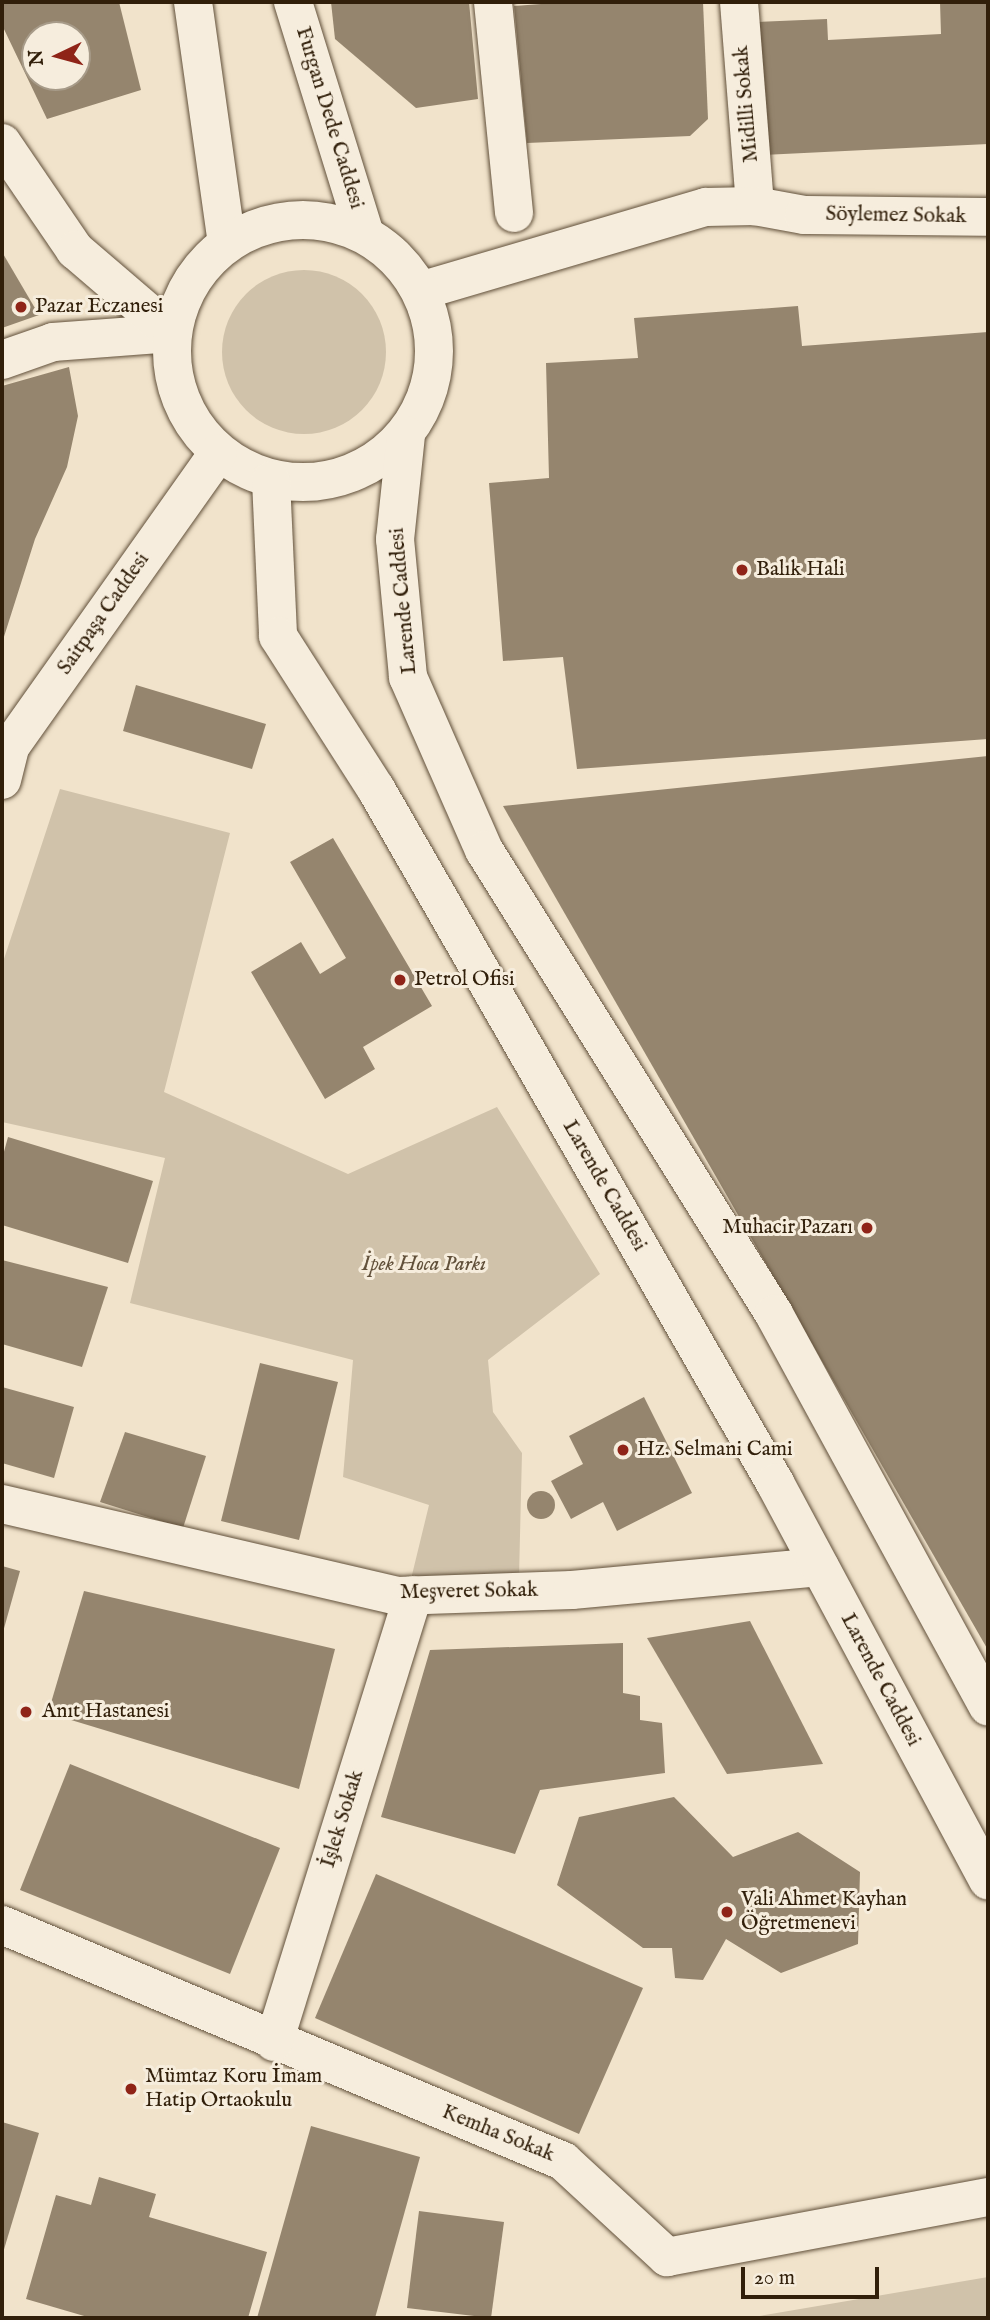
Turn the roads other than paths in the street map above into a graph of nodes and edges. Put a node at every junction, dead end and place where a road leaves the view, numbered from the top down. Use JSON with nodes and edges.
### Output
{"nodes":[{"id":1,"x":193,"y":2,"type":"edge"},
{"id":2,"x":293,"y":2,"type":"edge"},
{"id":3,"x":493,"y":2,"type":"edge"},
{"id":4,"x":739,"y":2,"type":"edge"},
{"id":5,"x":2,"y":143,"type":"edge"},
{"id":6,"x":755,"y":206,"type":"junction"},
{"id":7,"x":514,"y":213,"type":"dead end"},
{"id":8,"x":988,"y":218,"type":"edge"},
{"id":9,"x":365,"y":234,"type":"junction"},
{"id":10,"x":227,"y":243,"type":"junction"},
{"id":11,"x":420,"y":290,"type":"junction"},
{"id":12,"x":172,"y":333,"type":"junction"},
{"id":13,"x":2,"y":360,"type":"edge"},
{"id":14,"x":406,"y":435,"type":"junction"},
{"id":15,"x":218,"y":453,"type":"junction"},
{"id":16,"x":271,"y":480,"type":"junction"},
{"id":17,"x":4,"y":759,"type":"edge"},
{"id":18,"x":2,"y":1504,"type":"edge"},
{"id":19,"x":820,"y":1567,"type":"junction"},
{"id":20,"x":413,"y":1595,"type":"junction"},
{"id":21,"x":988,"y":1707,"type":"edge"},
{"id":22,"x":988,"y":1881,"type":"edge"},
{"id":23,"x":2,"y":1925,"type":"edge"},
{"id":24,"x":274,"y":2042,"type":"junction"},
{"id":25,"x":988,"y":2197,"type":"edge"}],
"edges":[{"from":1,"to":10,"type":"main road"},
{"from":2,"to":9,"type":"main road","name":"Furgan Dede Caddesi"},
{"from":3,"to":7,"type":"main road"},
{"from":4,"to":6,"type":"main road","name":"Midilli Sokak"},
{"from":5,"to":12,"type":"main road"},
{"from":6,"to":8,"type":"main road","name":"Söylemez Sokak"},
{"from":6,"to":11,"type":"main road","name":"Söylemez Sokak"},
{"from":9,"to":10,"type":"main road"},
{"from":9,"to":11,"type":"main road"},
{"from":10,"to":12,"type":"main road"},
{"from":11,"to":14,"type":"main road"},
{"from":12,"to":13,"type":"main road"},
{"from":12,"to":15,"type":"main road"},
{"from":14,"to":16,"type":"main road"},
{"from":14,"to":21,"type":"main road","name":"Larende Caddesi"},
{"from":15,"to":16,"type":"main road"},
{"from":15,"to":17,"type":"main road","name":"Saitpaşa Caddesi"},
{"from":16,"to":19,"type":"main road","name":"Larende Caddesi"},
{"from":18,"to":20,"type":"main road","name":"Meşveret Sokak"},
{"from":19,"to":20,"type":"main road","name":"Meşveret Sokak"},
{"from":19,"to":22,"type":"main road","name":"Larende Caddesi"},
{"from":20,"to":24,"type":"main road","name":"İşlek Sokak"},
{"from":23,"to":24,"type":"main road","name":"Kemha Sokak"},
{"from":24,"to":25,"type":"main road","name":"Kemha Sokak"}]}
